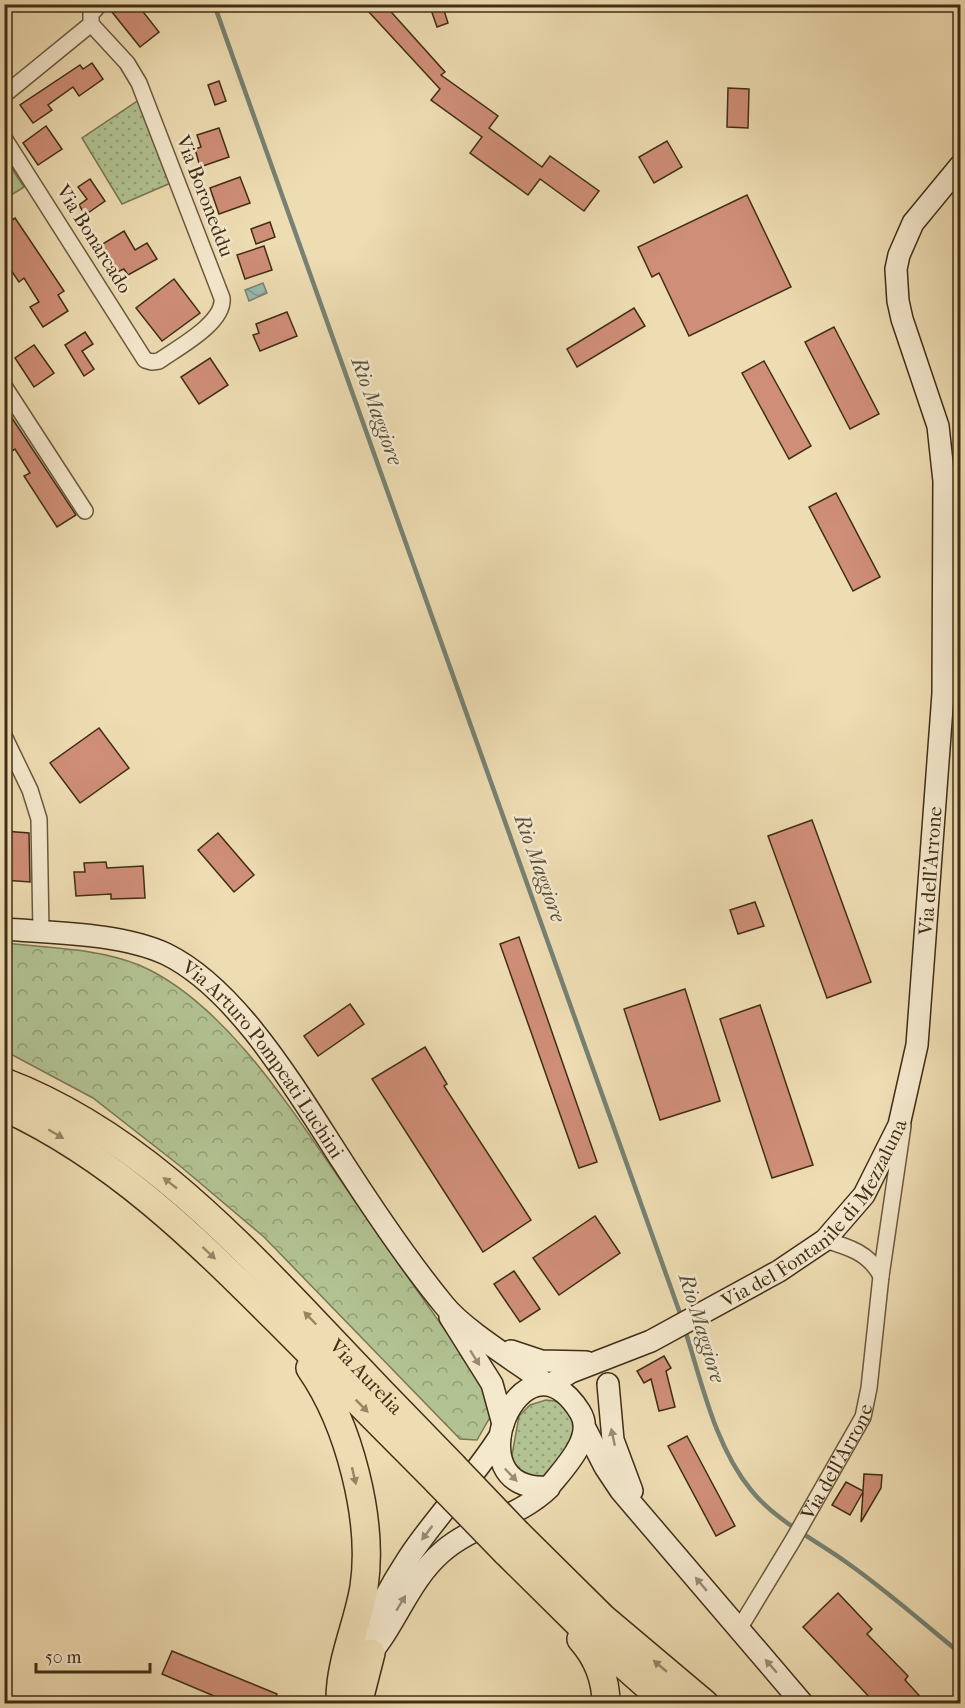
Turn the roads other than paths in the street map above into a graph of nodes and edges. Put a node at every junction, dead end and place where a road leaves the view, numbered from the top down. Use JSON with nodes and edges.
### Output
{"nodes":[{"id":1,"x":100,"y":4,"type":"edge"},
{"id":2,"x":91,"y":24,"type":"junction"},
{"id":3,"x":4,"y":95,"type":"edge"},
{"id":4,"x":4,"y":138,"type":"edge"},
{"id":5,"x":960,"y":166,"type":"edge"},
{"id":6,"x":149,"y":362,"type":"joint"},
{"id":7,"x":4,"y":386,"type":"edge"},
{"id":8,"x":85,"y":511,"type":"dead end"},
{"id":9,"x":4,"y":736,"type":"edge"},
{"id":10,"x":4,"y":929,"type":"edge"},
{"id":11,"x":41,"y":932,"type":"junction"},
{"id":12,"x":910,"y":1074,"type":"junction"},
{"id":13,"x":4,"y":1082,"type":"edge"},
{"id":14,"x":4,"y":1107,"type":"edge"},
{"id":15,"x":825,"y":1240,"type":"junction"},
{"id":16,"x":880,"y":1276,"type":"junction"},
{"id":17,"x":242,"y":1284,"type":"junction"},
{"id":18,"x":446,"y":1308,"type":"junction"},
{"id":19,"x":484,"y":1338,"type":"junction"},
{"id":20,"x":654,"y":1339,"type":"junction"},
{"id":21,"x":596,"y":1362,"type":"junction"},
{"id":22,"x":548,"y":1384,"type":"junction"},
{"id":23,"x":608,"y":1384,"type":"junction"},
{"id":24,"x":585,"y":1425,"type":"junction"},
{"id":25,"x":501,"y":1430,"type":"junction"},
{"id":26,"x":445,"y":1473,"type":"junction"},
{"id":27,"x":549,"y":1487,"type":"junction"},
{"id":28,"x":641,"y":1511,"type":"junction"},
{"id":29,"x":516,"y":1552,"type":"junction"},
{"id":30,"x":738,"y":1629,"type":"junction"},
{"id":31,"x":364,"y":1661,"type":"junction"},
{"id":32,"x":346,"y":1702,"type":"edge"},
{"id":33,"x":606,"y":1704,"type":"edge"},
{"id":34,"x":668,"y":1704,"type":"edge"},
{"id":35,"x":705,"y":1704,"type":"edge"},
{"id":36,"x":803,"y":1704,"type":"edge"}],
"edges":[{"from":1,"to":2,"type":"street"},
{"from":2,"to":3,"type":"street"},
{"from":2,"to":6,"type":"street","name":"Via Boroneddu"},
{"from":4,"to":6,"type":"street","name":"Via Bonarcado"},
{"from":5,"to":12,"type":"street","name":"Via dell'Arrone"},
{"from":7,"to":8,"type":"street"},
{"from":9,"to":11,"type":"street"},
{"from":10,"to":11,"type":"street","name":"Via Arturo Pompeati Luchini"},
{"from":11,"to":18,"type":"street","name":"Via Arturo Pompeati Luchini"},
{"from":12,"to":15,"type":"street","name":"Via del Fontanile di Mezzaluna"},
{"from":12,"to":16,"type":"street","name":"Via dell'Arrone"},
{"from":26,"to":13,"type":"highway","name":"Via Aurelia","one_way":true},
{"from":14,"to":17,"type":"highway","name":"Via Aurelia","one_way":true},
{"from":15,"to":16,"type":"street"},
{"from":15,"to":20,"type":"street","name":"Via del Fontanile di Mezzaluna"},
{"from":16,"to":30,"type":"street","name":"Via dell'Arrone"},
{"from":17,"to":26,"type":"highway","name":"Via Aurelia","one_way":true},
{"from":17,"to":32,"type":"highway","one_way":true},
{"from":18,"to":19,"type":"street","name":"Via Arturo Pompeati Luchini"},
{"from":18,"to":25,"type":"street","name":"Via Arturo Pompeati Luchini","one_way":true},
{"from":19,"to":21,"type":"street","name":"Via Arturo Pompeati Luchini"},
{"from":19,"to":22,"type":"street","name":"Via Arturo Pompeati Luchini"},
{"from":20,"to":21,"type":"street","name":"Via del Fontanile di Mezzaluna"},
{"from":20,"to":23,"type":"street","name":"Via del Fontanile di Mezzaluna"},
{"from":21,"to":22,"type":"street","name":"Via del Fontanile di Mezzaluna"},
{"from":22,"to":24,"type":"street"},
{"from":22,"to":25,"type":"street"},
{"from":23,"to":24,"type":"street","name":"Via del Fontanile di Mezzaluna"},
{"from":28,"to":23,"type":"street","one_way":true},
{"from":24,"to":27,"type":"street"},
{"from":24,"to":28,"type":"street"},
{"from":25,"to":27,"type":"street","one_way":true},
{"from":25,"to":31,"type":"street","one_way":true},
{"from":26,"to":29,"type":"highway","name":"Via Aurelia","bridge":true},
{"from":31,"to":27,"type":"street","one_way":true},
{"from":30,"to":28,"type":"street","one_way":true},
{"from":29,"to":33,"type":"highway"},
{"from":29,"to":34,"type":"highway","name":"Via Aurelia"},
{"from":35,"to":29,"type":"highway","name":"Via Aurelia","one_way":true},
{"from":36,"to":30,"type":"street","one_way":true},
{"from":31,"to":32,"type":"highway"}]}
